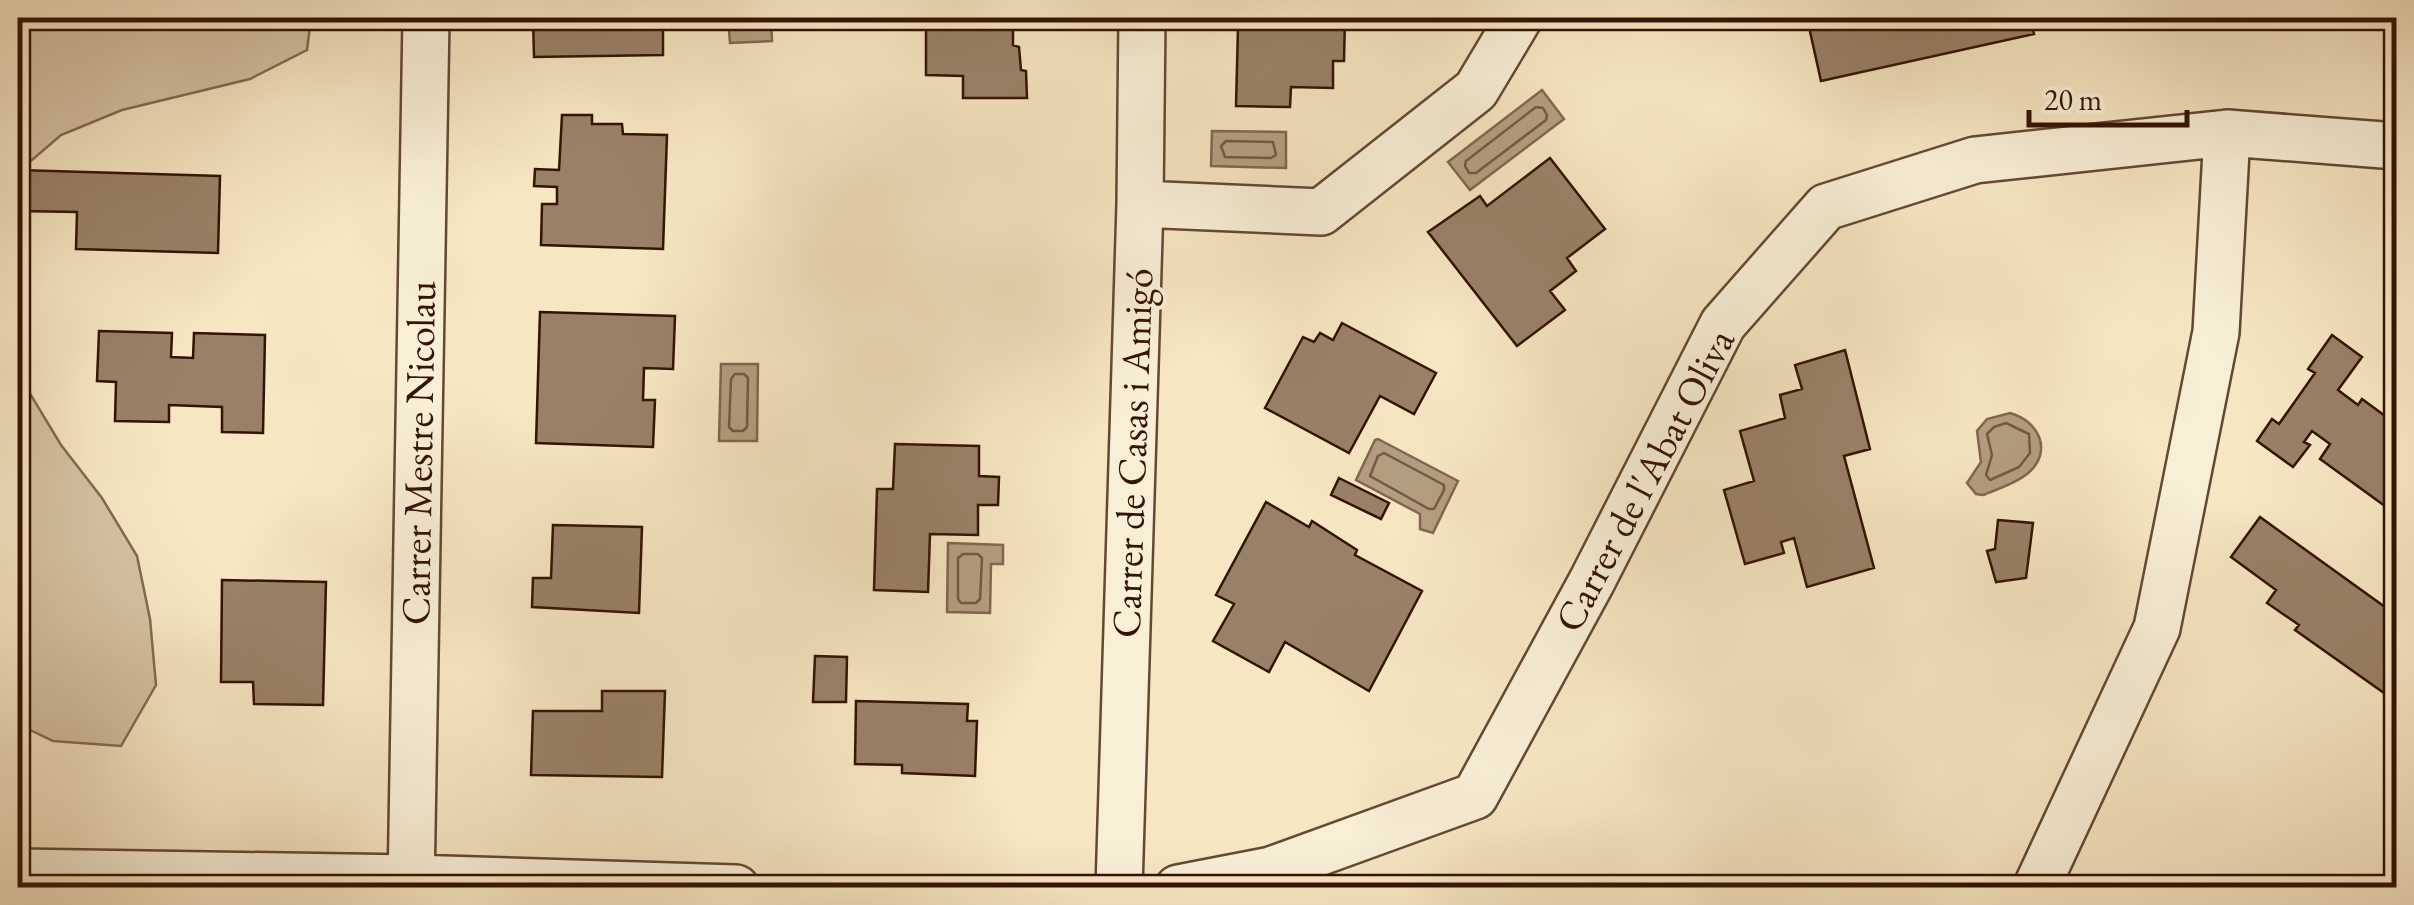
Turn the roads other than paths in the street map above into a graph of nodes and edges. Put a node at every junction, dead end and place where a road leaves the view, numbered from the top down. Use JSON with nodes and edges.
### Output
{"nodes":[{"id":1,"x":426,"y":18,"type":"edge"},
{"id":2,"x":1142,"y":18,"type":"edge"},
{"id":3,"x":1518,"y":18,"type":"edge"},
{"id":4,"x":2227,"y":132,"type":"junction"},
{"id":5,"x":2396,"y":146,"type":"edge"},
{"id":6,"x":1140,"y":204,"type":"junction"},
{"id":7,"x":18,"y":872,"type":"edge"},
{"id":8,"x":411,"y":883,"type":"edge"},
{"id":9,"x":736,"y":888,"type":"edge"},
{"id":10,"x":1119,"y":888,"type":"edge"},
{"id":11,"x":1178,"y":888,"type":"edge"},
{"id":12,"x":2036,"y":888,"type":"edge"}],
"edges":[{"from":1,"to":8,"type":"street","name":"Carrer Mestre Nicolau"},
{"from":2,"to":6,"type":"street","name":"Carrer de Casas i Amigó"},
{"from":3,"to":6,"type":"street"},
{"from":4,"to":5,"type":"street","name":"Carrer de l'Abat Oliva"},
{"from":4,"to":11,"type":"street","name":"Carrer de l'Abat Oliva"},
{"from":4,"to":12,"type":"street"},
{"from":6,"to":10,"type":"street","name":"Carrer de Casas i Amigó"},
{"from":7,"to":8,"type":"street"},
{"from":8,"to":9,"type":"street"}]}
